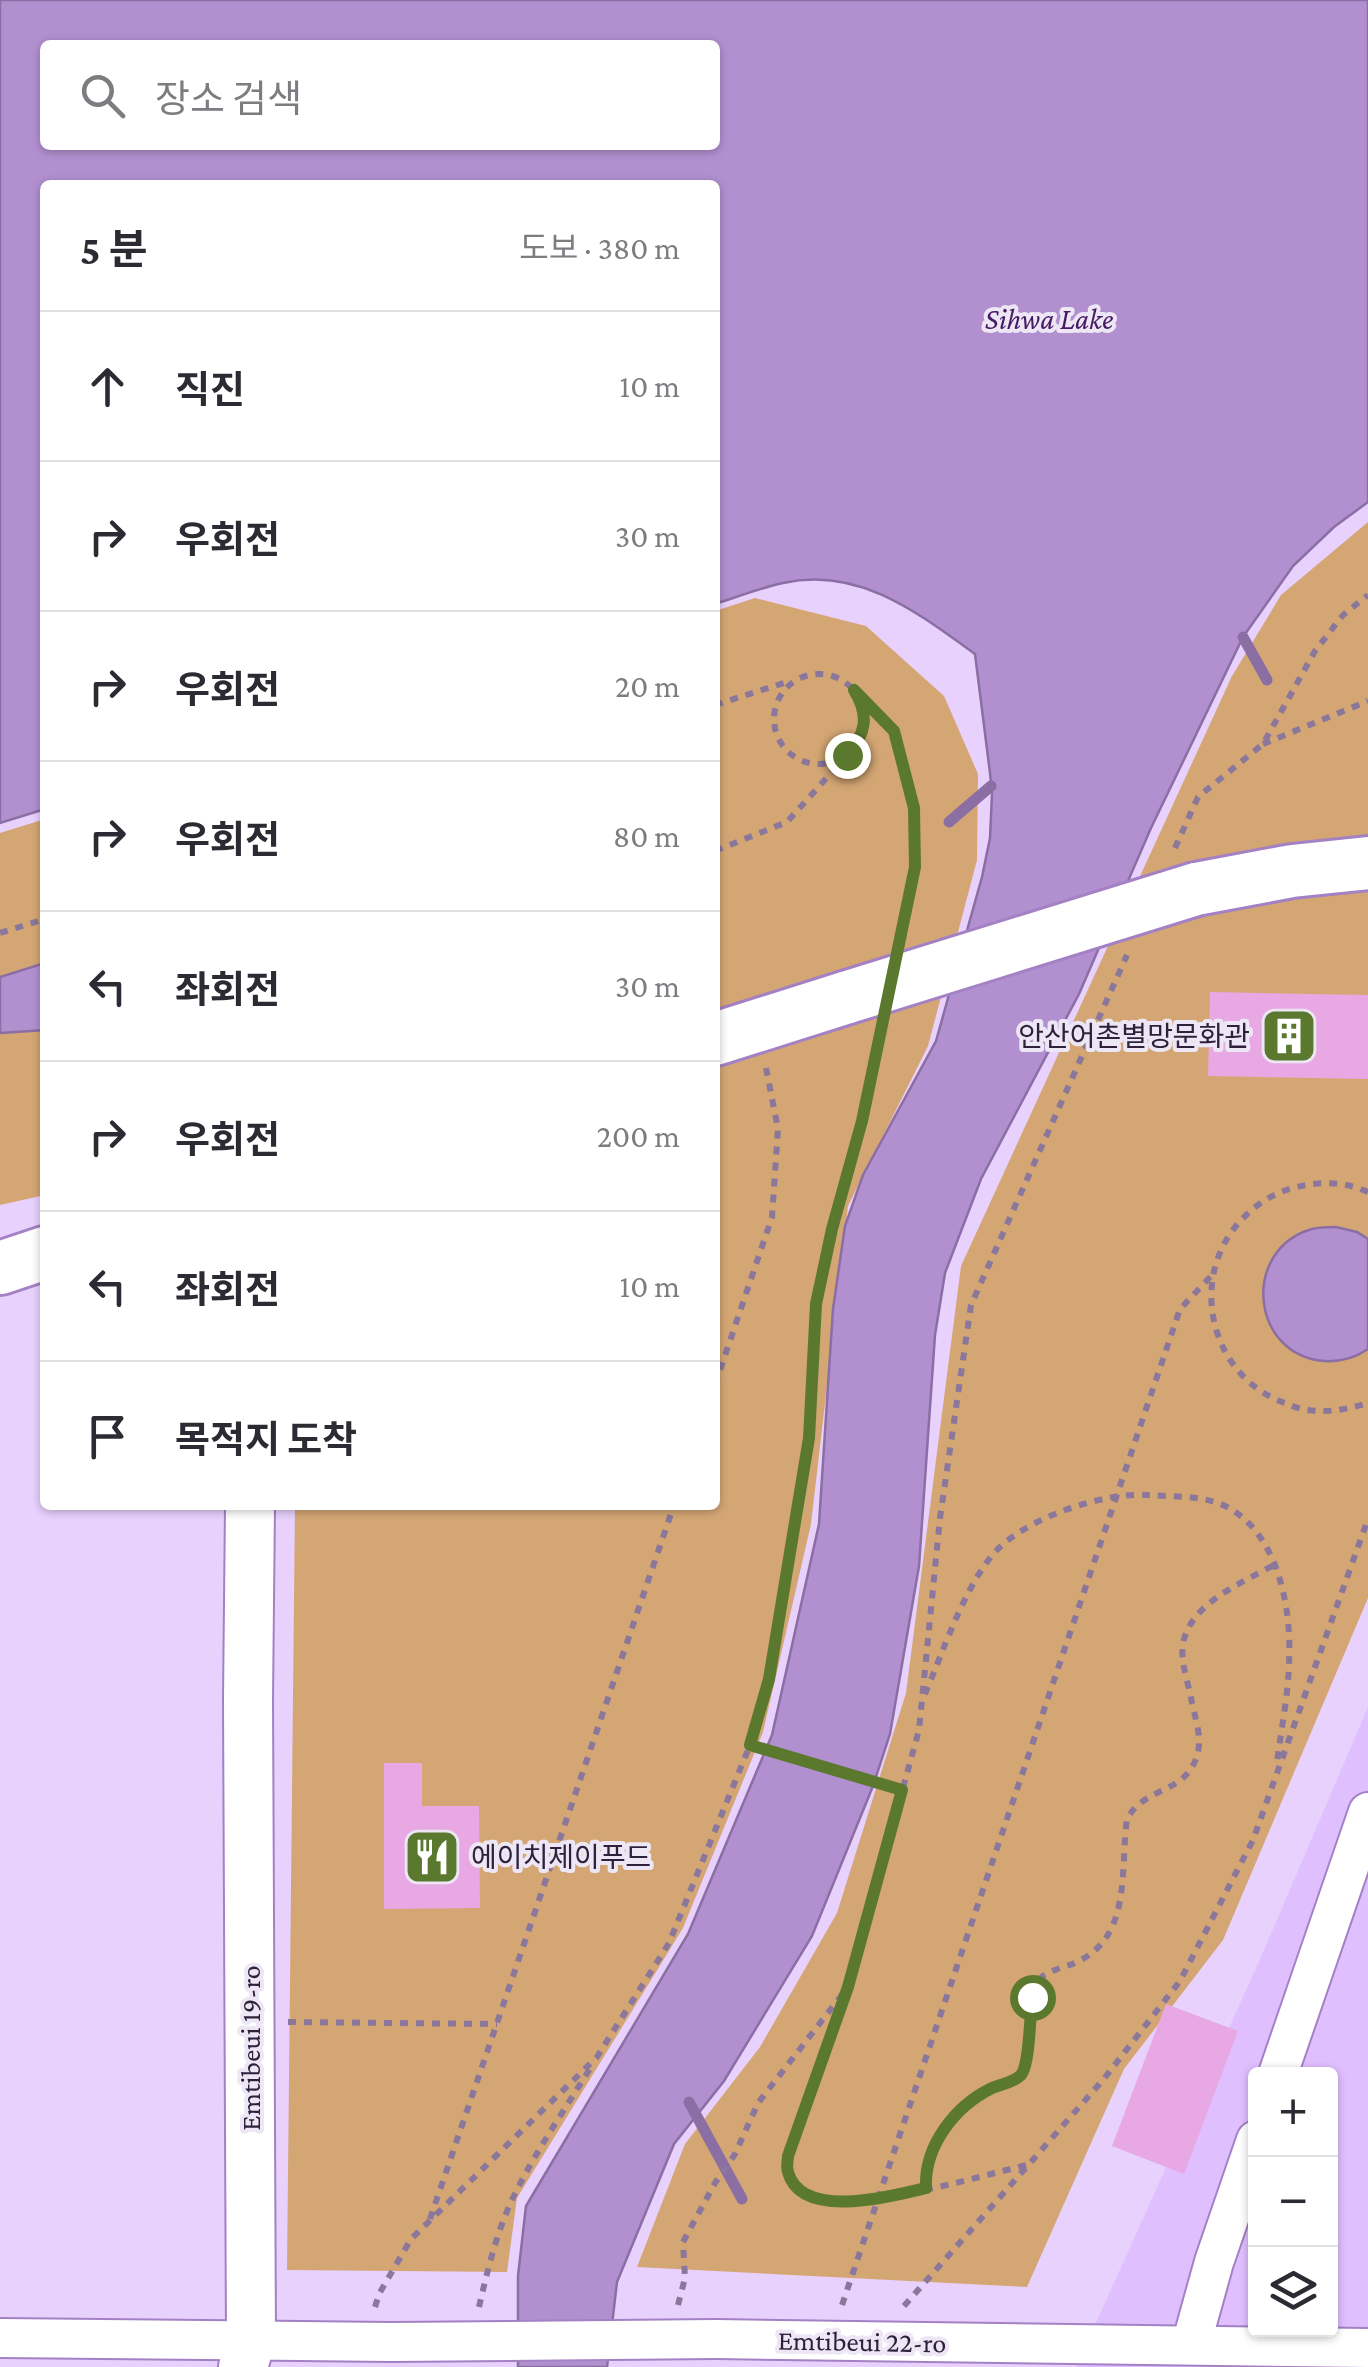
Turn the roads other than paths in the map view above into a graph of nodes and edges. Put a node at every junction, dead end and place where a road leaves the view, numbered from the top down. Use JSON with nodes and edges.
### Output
{"nodes":[{"id":1,"x":1368,"y":864,"type":"edge"},
{"id":2,"x":720,"y":1039,"type":"edge"},
{"id":3,"x":40,"y":1255,"type":"edge"},
{"id":4,"x":0,"y":1268,"type":"edge"},
{"id":5,"x":250,"y":1510,"type":"edge"},
{"id":6,"x":1368,"y":1812,"type":"edge"},
{"id":7,"x":1280,"y":2067,"type":"edge"},
{"id":8,"x":1250,"y":2157,"type":"edge"},
{"id":9,"x":0,"y":2338,"type":"edge"},
{"id":10,"x":1191,"y":2346,"type":"junction"},
{"id":11,"x":1368,"y":2348,"type":"edge"},
{"id":12,"x":247,"y":2354,"type":"edge"}],
"edges":[{"from":1,"to":2,"type":"main road","bridge":true},
{"from":3,"to":4,"type":"main road"},
{"from":5,"to":12,"type":"street","name":"Emtibeui 19-ro"},
{"from":6,"to":7,"type":"street"},
{"from":8,"to":10,"type":"street"},
{"from":9,"to":12,"type":"street"},
{"from":10,"to":11,"type":"street","name":"Emtibeui 22-ro"},
{"from":10,"to":12,"type":"street","name":"Emtibeui 22-ro","bridge":true}]}
